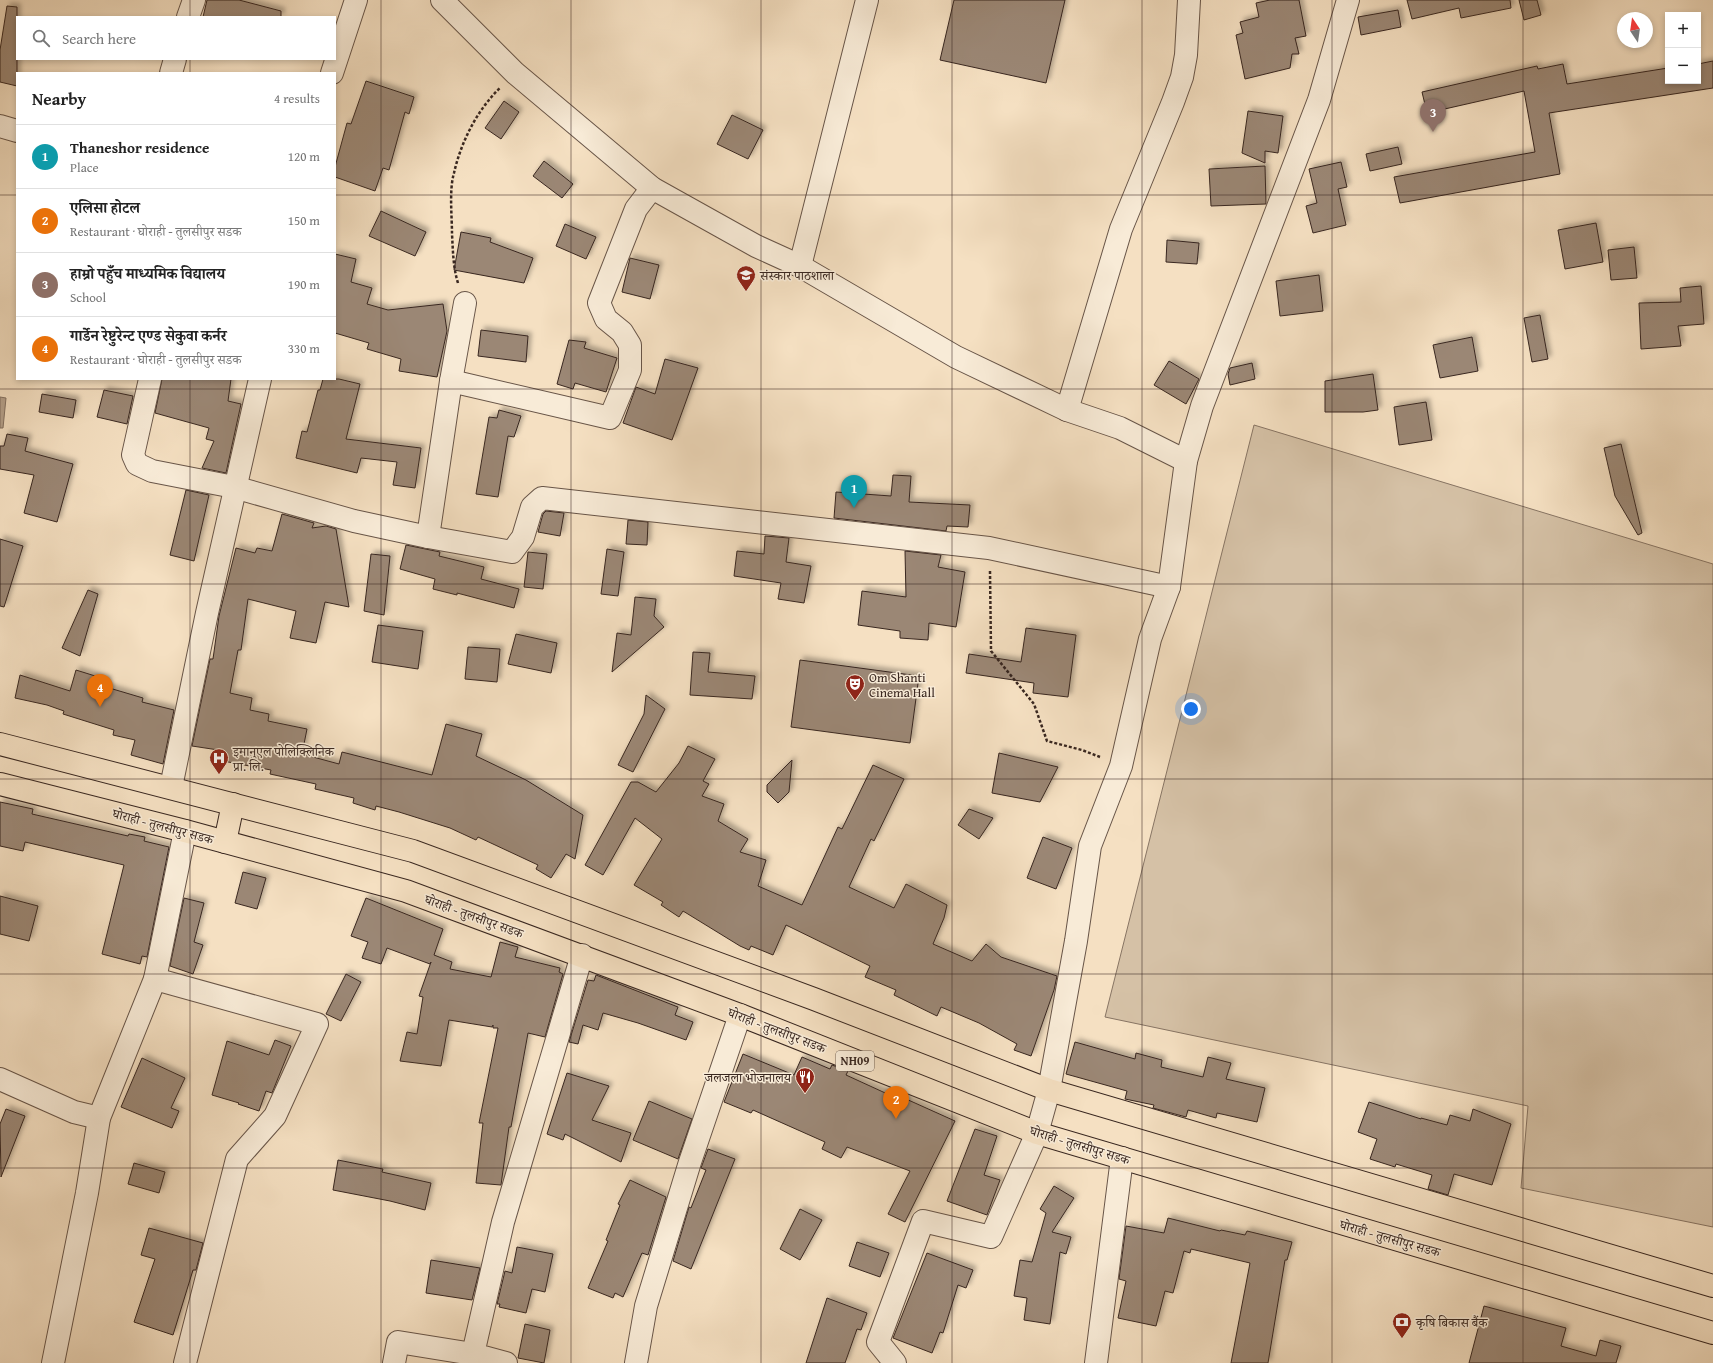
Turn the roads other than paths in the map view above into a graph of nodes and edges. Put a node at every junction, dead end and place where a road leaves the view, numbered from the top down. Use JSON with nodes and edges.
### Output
{"nodes":[{"id":1,"x":194,"y":0,"type":"edge"},
{"id":2,"x":356,"y":0,"type":"edge"},
{"id":3,"x":442,"y":0,"type":"edge"},
{"id":4,"x":866,"y":0,"type":"edge"},
{"id":5,"x":1188,"y":0,"type":"edge"},
{"id":6,"x":1348,"y":0,"type":"edge"},
{"id":7,"x":188,"y":16,"type":"edge"},
{"id":8,"x":175,"y":60,"type":"edge"},
{"id":9,"x":171,"y":72,"type":"edge"},
{"id":10,"x":332,"y":72,"type":"edge"},
{"id":11,"x":0,"y":126,"type":"edge"},
{"id":12,"x":16,"y":131,"type":"edge"},
{"id":13,"x":652,"y":188,"type":"junction"},
{"id":14,"x":800,"y":266,"type":"junction"},
{"id":15,"x":465,"y":303,"type":"road end"},
{"id":16,"x":150,"y":380,"type":"edge"},
{"id":17,"x":260,"y":380,"type":"edge"},
{"id":18,"x":451,"y":381,"type":"junction"},
{"id":19,"x":1067,"y":410,"type":"junction"},
{"id":20,"x":1186,"y":461,"type":"junction"},
{"id":21,"x":234,"y":487,"type":"junction"},
{"id":22,"x":428,"y":537,"type":"junction"},
{"id":23,"x":1169,"y":587,"type":"junction"},
{"id":24,"x":0,"y":744,"type":"edge"},
{"id":25,"x":0,"y":784,"type":"edge"},
{"id":26,"x":172,"y":787,"type":"junction"},
{"id":27,"x":233,"y":804,"type":"junction"},
{"id":28,"x":185,"y":831,"type":"junction"},
{"id":29,"x":225,"y":842,"type":"junction"},
{"id":30,"x":582,"y":955,"type":"junction"},
{"id":31,"x":155,"y":979,"type":"junction"},
{"id":32,"x":740,"y":1016,"type":"junction"},
{"id":33,"x":0,"y":1079,"type":"edge"},
{"id":34,"x":1049,"y":1090,"type":"junction"},
{"id":35,"x":98,"y":1118,"type":"junction"},
{"id":36,"x":1037,"y":1133,"type":"junction"},
{"id":37,"x":1122,"y":1158,"type":"junction"},
{"id":38,"x":1713,"y":1286,"type":"edge"},
{"id":39,"x":1713,"y":1333,"type":"edge"},
{"id":40,"x":474,"y":1354,"type":"junction"},
{"id":41,"x":53,"y":1363,"type":"edge"},
{"id":42,"x":185,"y":1363,"type":"edge"},
{"id":43,"x":394,"y":1363,"type":"edge"},
{"id":44,"x":506,"y":1363,"type":"edge"},
{"id":45,"x":636,"y":1363,"type":"edge"},
{"id":46,"x":895,"y":1363,"type":"edge"},
{"id":47,"x":1096,"y":1363,"type":"edge"}],
"edges":[{"from":1,"to":7,"type":"street"},
{"from":2,"to":10,"type":"street"},
{"from":3,"to":13,"type":"street"},
{"from":4,"to":14,"type":"street"},
{"from":5,"to":19,"type":"street"},
{"from":6,"to":20,"type":"street"},
{"from":8,"to":9,"type":"street"},
{"from":11,"to":12,"type":"street"},
{"from":13,"to":14,"type":"street"},
{"from":13,"to":18,"type":"street"},
{"from":14,"to":19,"type":"street"},
{"from":15,"to":18,"type":"street"},
{"from":16,"to":21,"type":"street"},
{"from":17,"to":21,"type":"street"},
{"from":18,"to":22,"type":"street"},
{"from":19,"to":20,"type":"street"},
{"from":20,"to":23,"type":"street"},
{"from":21,"to":22,"type":"street"},
{"from":21,"to":26,"type":"street"},
{"from":22,"to":23,"type":"street"},
{"from":23,"to":34,"type":"street"},
{"from":24,"to":26,"type":"main road"},
{"from":25,"to":28,"type":"main road","name":"घोराही - तुलसीपुर सडक","number":"NH09"},
{"from":26,"to":27,"type":"main road"},
{"from":27,"to":29,"type":"main road"},
{"from":27,"to":34,"type":"main road"},
{"from":28,"to":29,"type":"main road","name":"घोराही - तुलसीपुर सडक","number":"NH09"},
{"from":28,"to":31,"type":"street"},
{"from":29,"to":30,"type":"main road","name":"घोराही - तुलसीपुर सडक","number":"NH09"},
{"from":30,"to":32,"type":"main road","name":"घोराही - तुलसीपुर सडक","number":"NH09"},
{"from":30,"to":40,"type":"street"},
{"from":31,"to":35,"type":"street"},
{"from":31,"to":42,"type":"street"},
{"from":32,"to":36,"type":"main road","name":"घोराही - तुलसीपुर सडक","number":"NH09"},
{"from":32,"to":45,"type":"street"},
{"from":33,"to":35,"type":"street"},
{"from":34,"to":36,"type":"street"},
{"from":34,"to":38,"type":"main road"},
{"from":35,"to":41,"type":"street"},
{"from":36,"to":37,"type":"main road","name":"घोराही - तुलसीपुर सडक","number":"NH09"},
{"from":36,"to":46,"type":"street"},
{"from":37,"to":39,"type":"main road","name":"घोराही - तुलसीपुर सडक","number":"NH09"},
{"from":37,"to":47,"type":"street"},
{"from":40,"to":43,"type":"street"},
{"from":40,"to":44,"type":"street"}]}
